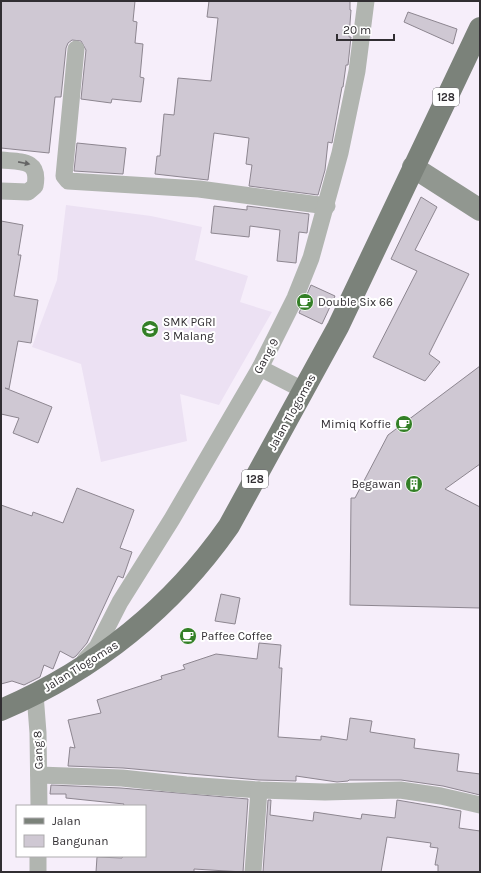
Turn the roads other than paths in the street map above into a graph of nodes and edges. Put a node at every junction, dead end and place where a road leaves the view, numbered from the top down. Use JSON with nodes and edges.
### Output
{"nodes":[{"id":1,"x":366,"y":1,"type":"edge"},
{"id":2,"x":480,"y":28,"type":"edge"},
{"id":3,"x":76,"y":49,"type":"dead end"},
{"id":4,"x":1,"y":160,"type":"edge"},
{"id":5,"x":414,"y":167,"type":"junction"},
{"id":6,"x":1,"y":190,"type":"edge"},
{"id":7,"x":327,"y":206,"type":"junction"},
{"id":8,"x":480,"y":210,"type":"edge"},
{"id":9,"x":260,"y":368,"type":"junction"},
{"id":10,"x":304,"y":391,"type":"junction"},
{"id":11,"x":73,"y":673,"type":"junction"},
{"id":12,"x":35,"y":694,"type":"junction"},
{"id":13,"x":1,"y":710,"type":"edge"},
{"id":14,"x":39,"y":775,"type":"junction"},
{"id":15,"x":259,"y":790,"type":"junction"},
{"id":16,"x":39,"y":805,"type":"edge"},
{"id":17,"x":480,"y":805,"type":"edge"},
{"id":18,"x":38,"y":857,"type":"edge"},
{"id":19,"x":38,"y":872,"type":"edge"},
{"id":20,"x":253,"y":872,"type":"edge"}],
"edges":[{"from":1,"to":7,"type":"street","name":"Gang 9"},
{"from":2,"to":5,"type":"main road","name":"Jalan Tlogomas","number":"128"},
{"from":3,"to":7,"type":"street"},
{"from":4,"to":6,"type":"street","one_way":true},
{"from":5,"to":8,"type":"main road"},
{"from":5,"to":10,"type":"main road","name":"Jalan Tlogomas","number":"128"},
{"from":7,"to":9,"type":"street","name":"Gang 9"},
{"from":9,"to":10,"type":"street"},
{"from":9,"to":11,"type":"street","name":"Gang 9"},
{"from":10,"to":11,"type":"main road","name":"Jalan Tlogomas","number":"128"},
{"from":11,"to":12,"type":"main road","name":"Jalan Tlogomas","number":"128"},
{"from":12,"to":13,"type":"main road","name":"Jalan Tlogomas","number":"128"},
{"from":12,"to":14,"type":"street","name":"Gang 8"},
{"from":14,"to":15,"type":"street"},
{"from":14,"to":16,"type":"street","name":"Gang 8"},
{"from":15,"to":17,"type":"street"},
{"from":15,"to":20,"type":"street"},
{"from":18,"to":19,"type":"street"}]}
